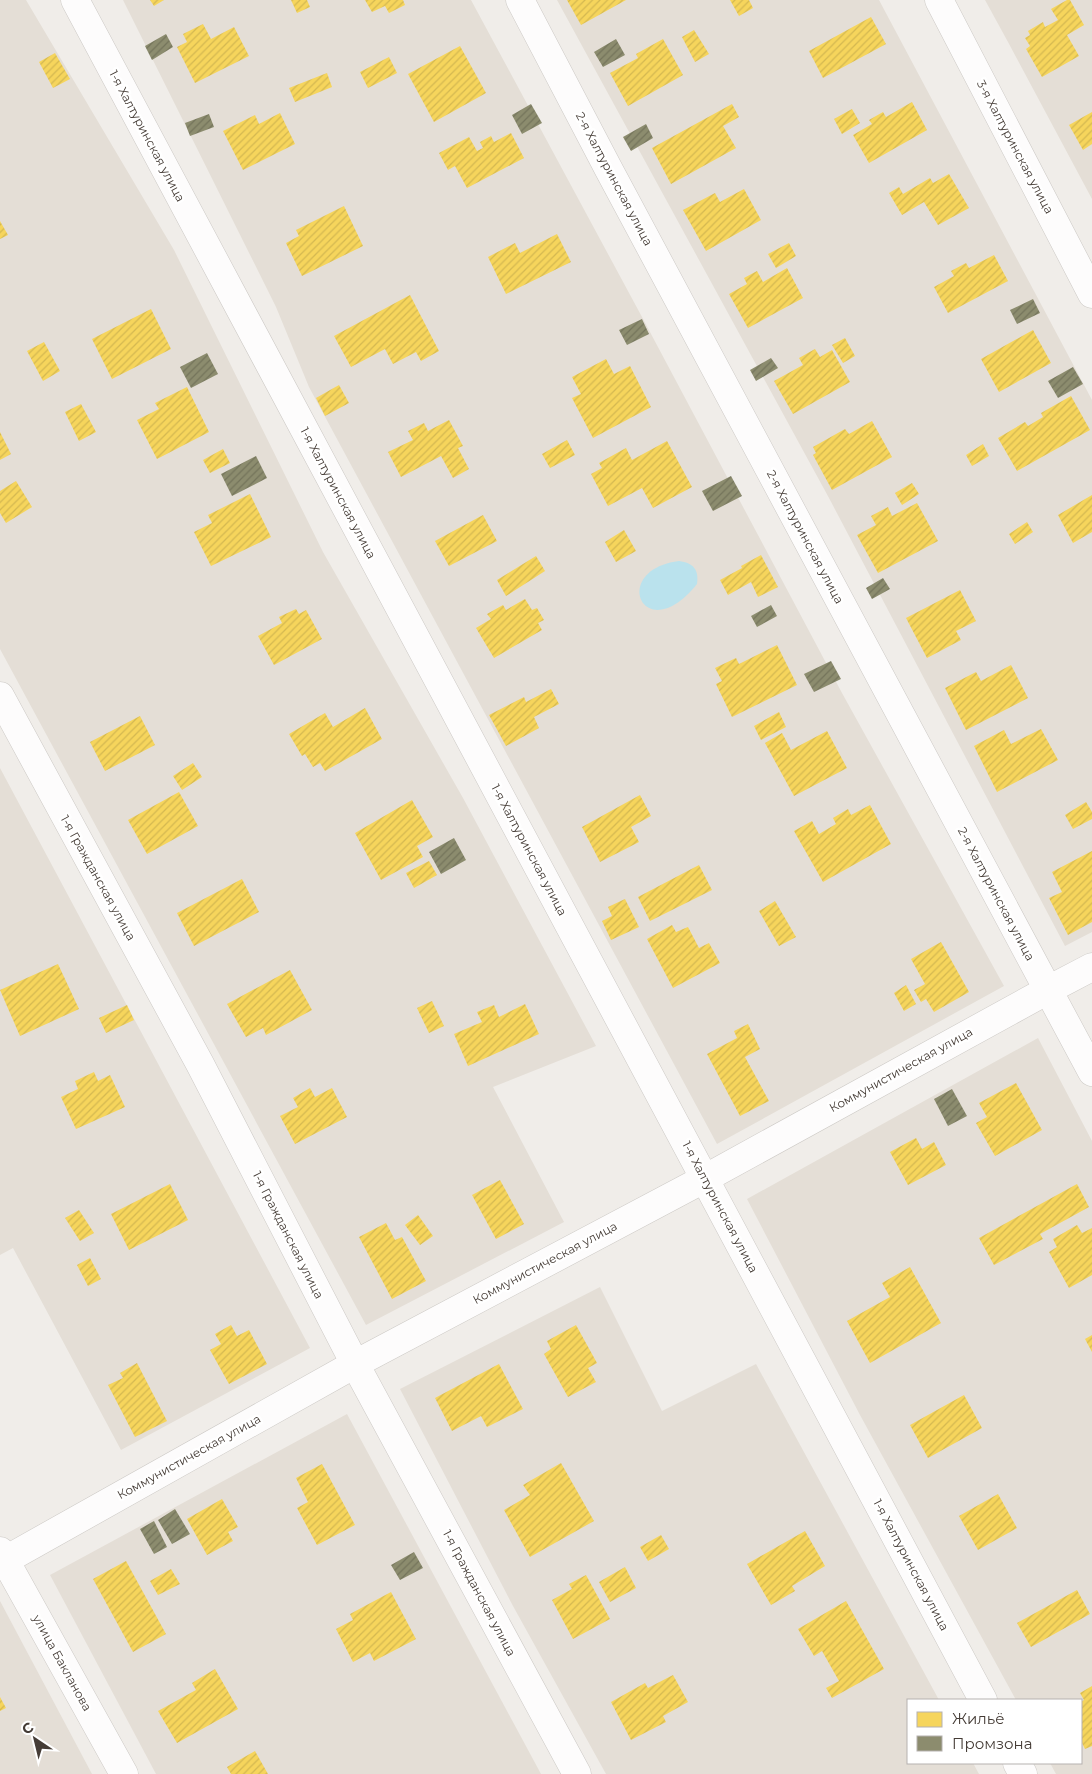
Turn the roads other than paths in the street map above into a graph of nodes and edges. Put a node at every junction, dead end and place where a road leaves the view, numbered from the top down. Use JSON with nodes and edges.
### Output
{"nodes":[{"id":1,"x":75,"y":0,"type":"edge"},
{"id":2,"x":520,"y":0,"type":"edge"},
{"id":3,"x":939,"y":0,"type":"edge"},
{"id":4,"x":1092,"y":294,"type":"edge"},
{"id":5,"x":0,"y":696,"type":"edge"},
{"id":6,"x":1092,"y":967,"type":"edge"},
{"id":7,"x":1048,"y":990,"type":"junction"},
{"id":8,"x":1092,"y":1072,"type":"edge"},
{"id":9,"x":704,"y":1179,"type":"junction"},
{"id":10,"x":355,"y":1364,"type":"junction"},
{"id":11,"x":2,"y":1558,"type":"edge"},
{"id":12,"x":982,"y":1699,"type":"edge"},
{"id":13,"x":124,"y":1774,"type":"edge"},
{"id":14,"x":577,"y":1774,"type":"edge"}],
"edges":[{"from":1,"to":9,"type":"street","name":"1-я Халтуринская улица"},
{"from":2,"to":7,"type":"street","name":"2-я Халтуринская улица"},
{"from":3,"to":4,"type":"street","name":"3-я Халтуринская улица"},
{"from":5,"to":10,"type":"street","name":"1-я Гражданская улица"},
{"from":6,"to":7,"type":"street","name":"Коммунистическая улица"},
{"from":7,"to":8,"type":"street","name":"2-я Халтуринская улица"},
{"from":7,"to":9,"type":"street","name":"Коммунистическая улица"},
{"from":9,"to":10,"type":"street","name":"Коммунистическая улица"},
{"from":9,"to":12,"type":"street","name":"1-я Халтуринская улица"},
{"from":10,"to":11,"type":"street","name":"Коммунистическая улица"},
{"from":10,"to":14,"type":"street","name":"1-я Гражданская улица"},
{"from":11,"to":13,"type":"street","name":"улица Бакланова"}]}
